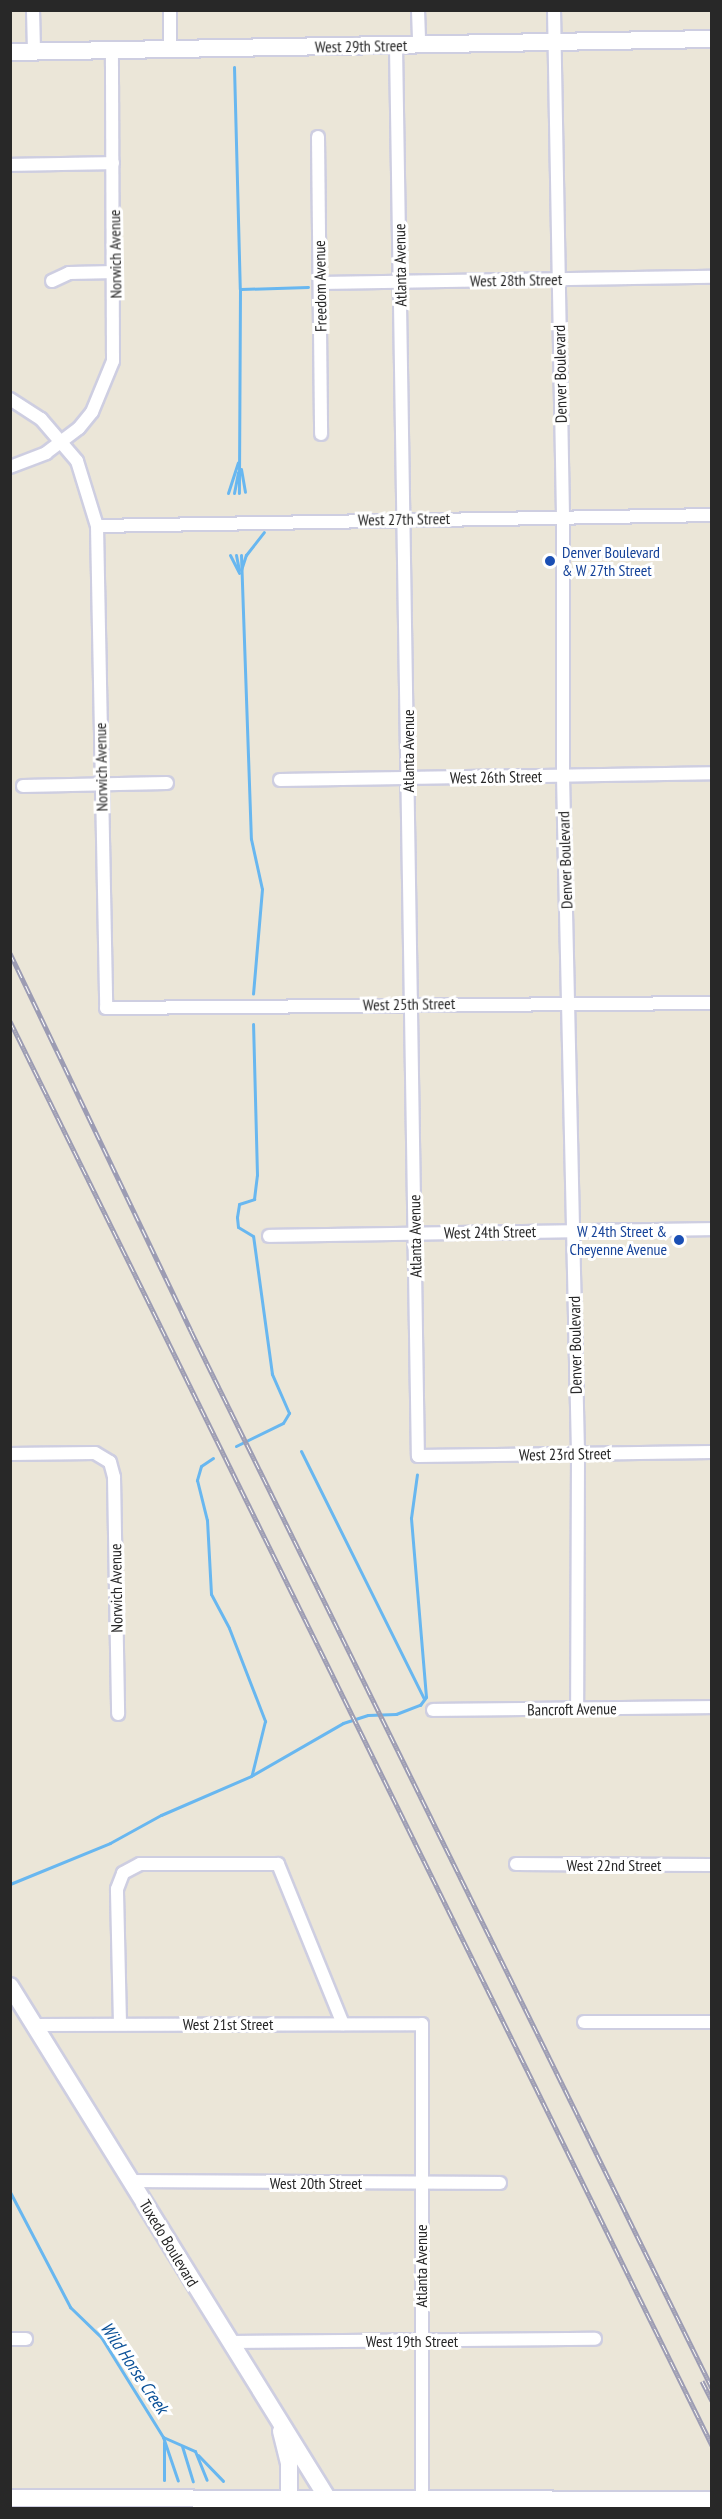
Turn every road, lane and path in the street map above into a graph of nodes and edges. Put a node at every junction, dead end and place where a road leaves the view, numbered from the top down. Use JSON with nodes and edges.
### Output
{"nodes":[{"id":1,"x":33,"y":10,"type":"edge"},
{"id":2,"x":170,"y":10,"type":"edge"},
{"id":3,"x":418,"y":10,"type":"edge"},
{"id":4,"x":554,"y":10,"type":"edge"},
{"id":5,"x":711,"y":39,"type":"edge"},
{"id":6,"x":555,"y":43,"type":"junction"},
{"id":7,"x":396,"y":45,"type":"junction"},
{"id":8,"x":419,"y":45,"type":"junction"},
{"id":9,"x":170,"y":48,"type":"junction"},
{"id":10,"x":112,"y":50,"type":"junction"},
{"id":11,"x":34,"y":51,"type":"junction"},
{"id":12,"x":10,"y":52,"type":"edge"},
{"id":13,"x":318,"y":137,"type":"dead end"},
{"id":14,"x":113,"y":163,"type":"junction"},
{"id":15,"x":10,"y":165,"type":"edge"},
{"id":16,"x":116,"y":272,"type":"junction"},
{"id":17,"x":711,"y":277,"type":"edge"},
{"id":18,"x":559,"y":279,"type":"junction"},
{"id":19,"x":52,"y":281,"type":"dead end"},
{"id":20,"x":400,"y":282,"type":"junction"},
{"id":21,"x":320,"y":283,"type":"junction"},
{"id":22,"x":10,"y":399,"type":"edge"},
{"id":23,"x":321,"y":434,"type":"dead end"},
{"id":24,"x":63,"y":441,"type":"junction"},
{"id":25,"x":10,"y":466,"type":"edge"},
{"id":26,"x":711,"y":514,"type":"edge"},
{"id":27,"x":563,"y":517,"type":"junction"},
{"id":28,"x":405,"y":519,"type":"junction"},
{"id":29,"x":97,"y":526,"type":"junction"},
{"id":30,"x":711,"y":773,"type":"edge"},
{"id":31,"x":563,"y":776,"type":"junction"},
{"id":32,"x":408,"y":777,"type":"junction"},
{"id":33,"x":280,"y":780,"type":"dead end"},
{"id":34,"x":167,"y":783,"type":"dead end"},
{"id":35,"x":100,"y":785,"type":"junction"},
{"id":36,"x":23,"y":786,"type":"dead end"},
{"id":37,"x":570,"y":1002,"type":"junction"},
{"id":38,"x":711,"y":1003,"type":"edge"},
{"id":39,"x":410,"y":1004,"type":"junction"},
{"id":40,"x":106,"y":1008,"type":"joint"},
{"id":41,"x":711,"y":1229,"type":"edge"},
{"id":42,"x":573,"y":1232,"type":"junction"},
{"id":43,"x":416,"y":1233,"type":"junction"},
{"id":44,"x":268,"y":1236,"type":"dead end"},
{"id":45,"x":711,"y":1452,"type":"edge"},
{"id":46,"x":10,"y":1454,"type":"edge"},
{"id":47,"x":578,"y":1454,"type":"junction"},
{"id":48,"x":418,"y":1456,"type":"joint"},
{"id":49,"x":711,"y":1707,"type":"edge"},
{"id":50,"x":577,"y":1709,"type":"junction"},
{"id":51,"x":433,"y":1710,"type":"dead end"},
{"id":52,"x":118,"y":1714,"type":"dead end"},
{"id":53,"x":516,"y":1864,"type":"dead end"},
{"id":54,"x":711,"y":1865,"type":"edge"},
{"id":55,"x":10,"y":1986,"type":"edge"},
{"id":56,"x":584,"y":2022,"type":"dead end"},
{"id":57,"x":711,"y":2022,"type":"edge"},
{"id":58,"x":120,"y":2024,"type":"junction"},
{"id":59,"x":342,"y":2024,"type":"junction"},
{"id":60,"x":422,"y":2024,"type":"joint"},
{"id":61,"x":34,"y":2025,"type":"junction"},
{"id":62,"x":132,"y":2181,"type":"junction"},
{"id":63,"x":421,"y":2183,"type":"junction"},
{"id":64,"x":500,"y":2183,"type":"dead end"},
{"id":65,"x":10,"y":2339,"type":"edge"},
{"id":66,"x":26,"y":2339,"type":"dead end"},
{"id":67,"x":595,"y":2339,"type":"dead end"},
{"id":68,"x":229,"y":2342,"type":"junction"},
{"id":69,"x":421,"y":2342,"type":"junction"},
{"id":70,"x":277,"y":2419,"type":"junction"},
{"id":71,"x":10,"y":2498,"type":"edge"},
{"id":72,"x":289,"y":2499,"type":"junction"},
{"id":73,"x":328,"y":2499,"type":"junction"},
{"id":74,"x":704,"y":2500,"type":"edge"},
{"id":75,"x":122,"y":2503,"type":"edge"},
{"id":76,"x":422,"y":2503,"type":"edge"}],
"edges":[{"from":1,"to":11,"type":"street"},
{"from":2,"to":9,"type":"street"},
{"from":3,"to":8,"type":"street"},
{"from":4,"to":6,"type":"street","name":"Denver Boulevard"},
{"from":5,"to":6,"type":"street","name":"West 29th Street"},
{"from":6,"to":8,"type":"street","name":"West 29th Street"},
{"from":6,"to":18,"type":"street","name":"Denver Boulevard"},
{"from":7,"to":8,"type":"street","name":"West 29th Street"},
{"from":7,"to":9,"type":"street","name":"West 29th Street"},
{"from":7,"to":20,"type":"street","name":"Atlanta Avenue"},
{"from":9,"to":10,"type":"street","name":"West 29th Street"},
{"from":10,"to":11,"type":"street","name":"West 29th Street"},
{"from":10,"to":14,"type":"street","name":"Norwich Avenue"},
{"from":11,"to":12,"type":"street","name":"West 29th Street"},
{"from":13,"to":21,"type":"street","name":"Freedom Avenue"},
{"from":14,"to":15,"type":"street"},
{"from":14,"to":16,"type":"street","name":"Norwich Avenue"},
{"from":16,"to":19,"type":"street"},
{"from":16,"to":24,"type":"street","name":"Norwich Avenue"},
{"from":17,"to":18,"type":"street","name":"West 28th Street"},
{"from":18,"to":20,"type":"street","name":"West 28th Street"},
{"from":18,"to":27,"type":"street","name":"Denver Boulevard"},
{"from":20,"to":21,"type":"street","name":"West 28th Street"},
{"from":20,"to":28,"type":"street","name":"Atlanta Avenue"},
{"from":21,"to":23,"type":"street","name":"Freedom Avenue"},
{"from":22,"to":24,"type":"street","name":"Norwich Avenue"},
{"from":24,"to":25,"type":"street","name":"Norwich Avenue"},
{"from":24,"to":29,"type":"street","name":"Norwich Avenue"},
{"from":26,"to":27,"type":"street","name":"West 27th Street"},
{"from":27,"to":28,"type":"street","name":"West 27th Street"},
{"from":27,"to":31,"type":"street","name":"Denver Boulevard"},
{"from":28,"to":29,"type":"street","name":"West 27th Street"},
{"from":28,"to":32,"type":"street","name":"Atlanta Avenue"},
{"from":29,"to":35,"type":"street","name":"Norwich Avenue"},
{"from":30,"to":31,"type":"street","name":"West 26th Street"},
{"from":31,"to":32,"type":"street","name":"West 26th Street"},
{"from":31,"to":37,"type":"street","name":"Denver Boulevard"},
{"from":32,"to":33,"type":"street","name":"West 26th Street"},
{"from":32,"to":39,"type":"street","name":"Atlanta Avenue"},
{"from":34,"to":35,"type":"street"},
{"from":35,"to":36,"type":"street"},
{"from":35,"to":40,"type":"street","name":"Norwich Avenue"},
{"from":37,"to":38,"type":"street","name":"West 25th Street"},
{"from":37,"to":39,"type":"street","name":"West 25th Street"},
{"from":37,"to":42,"type":"street","name":"Denver Boulevard"},
{"from":39,"to":40,"type":"street","name":"West 25th Street"},
{"from":39,"to":43,"type":"street","name":"Atlanta Avenue"},
{"from":41,"to":42,"type":"street","name":"West 24th Street"},
{"from":42,"to":43,"type":"street","name":"West 24th Street"},
{"from":42,"to":47,"type":"street","name":"Denver Boulevard"},
{"from":43,"to":44,"type":"street","name":"West 24th Street"},
{"from":43,"to":48,"type":"street","name":"Atlanta Avenue"},
{"from":45,"to":47,"type":"street","name":"West 23rd Street"},
{"from":46,"to":52,"type":"street","name":"Norwich Avenue"},
{"from":47,"to":48,"type":"street","name":"West 23rd Street"},
{"from":47,"to":50,"type":"street","name":"Denver Boulevard"},
{"from":49,"to":50,"type":"street","name":"Bancroft Avenue"},
{"from":50,"to":51,"type":"street","name":"Bancroft Avenue"},
{"from":53,"to":54,"type":"street","name":"West 22nd Street"},
{"from":55,"to":61,"type":"street","name":"Tuxedo Boulevard"},
{"from":56,"to":57,"type":"street"},
{"from":58,"to":59,"type":"street","name":"West 21st Street"},
{"from":58,"to":59,"type":"street"},
{"from":58,"to":61,"type":"street","name":"West 21st Street"},
{"from":59,"to":60,"type":"street","name":"West 21st Street"},
{"from":60,"to":63,"type":"street","name":"Atlanta Avenue"},
{"from":61,"to":62,"type":"street","name":"Tuxedo Boulevard"},
{"from":62,"to":63,"type":"street","name":"West 20th Street"},
{"from":62,"to":68,"type":"street","name":"Tuxedo Boulevard"},
{"from":63,"to":64,"type":"street","name":"West 20th Street"},
{"from":63,"to":69,"type":"street","name":"Atlanta Avenue"},
{"from":65,"to":66,"type":"street"},
{"from":67,"to":69,"type":"street","name":"West 19th Street"},
{"from":68,"to":69,"type":"street","name":"West 19th Street"},
{"from":68,"to":70,"type":"street","name":"Tuxedo Boulevard"},
{"from":69,"to":76,"type":"street","name":"Atlanta Avenue"},
{"from":70,"to":72,"type":"street"},
{"from":70,"to":73,"type":"street","name":"Tuxedo Boulevard"},
{"from":71,"to":75,"type":"street"},
{"from":72,"to":73,"type":"street"},
{"from":72,"to":75,"type":"street"},
{"from":73,"to":76,"type":"street"},
{"from":74,"to":76,"type":"street"}]}
